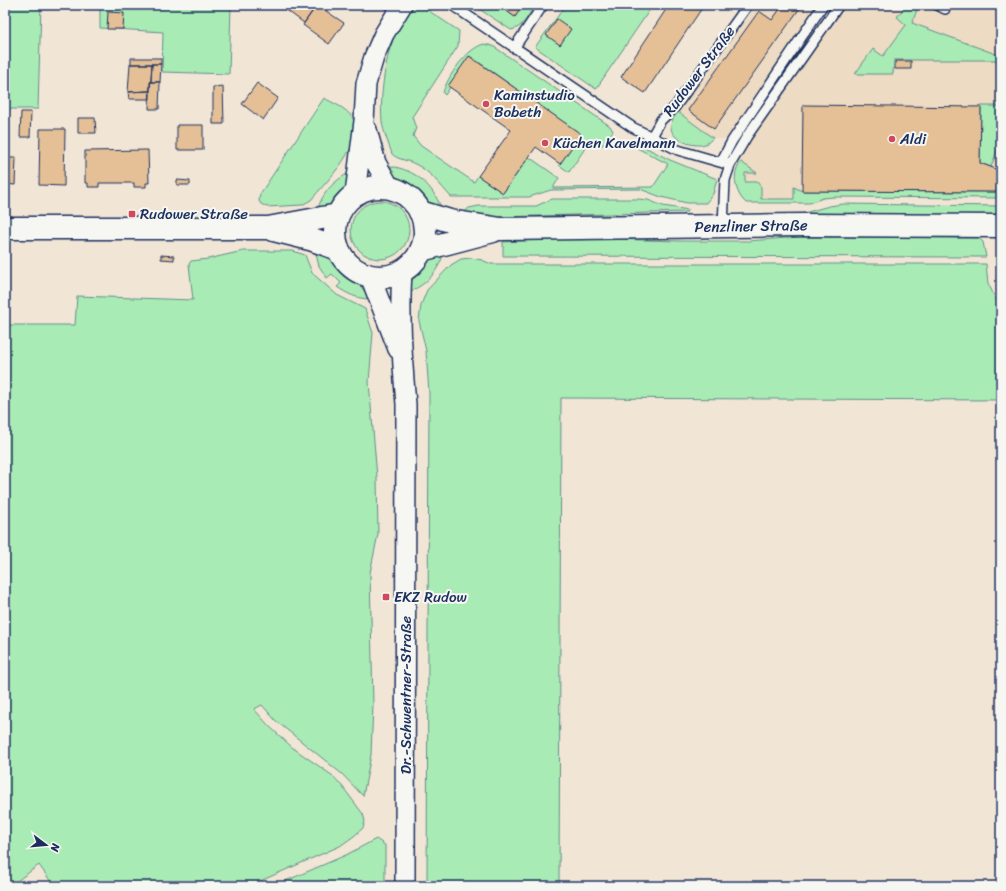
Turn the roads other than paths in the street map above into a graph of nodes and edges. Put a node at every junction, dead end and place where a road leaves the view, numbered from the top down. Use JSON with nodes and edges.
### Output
{"nodes":[{"id":1,"x":402,"y":5,"type":"edge"},
{"id":2,"x":452,"y":5,"type":"edge"},
{"id":3,"x":543,"y":5,"type":"edge"},
{"id":4,"x":748,"y":5,"type":"edge"},
{"id":5,"x":823,"y":5,"type":"edge"},
{"id":6,"x":839,"y":5,"type":"edge"},
{"id":7,"x":514,"y":48,"type":"junction"},
{"id":8,"x":364,"y":121,"type":"junction"},
{"id":9,"x":651,"y":138,"type":"junction"},
{"id":10,"x":726,"y":164,"type":"junction"},
{"id":11,"x":390,"y":188,"type":"junction"},
{"id":12,"x":355,"y":194,"type":"junction"},
{"id":13,"x":420,"y":212,"type":"junction"},
{"id":14,"x":338,"y":215,"type":"junction"},
{"id":15,"x":723,"y":226,"type":"junction"},
{"id":16,"x":1001,"y":226,"type":"edge"},
{"id":17,"x":5,"y":228,"type":"edge"},
{"id":18,"x":268,"y":228,"type":"junction"},
{"id":19,"x":501,"y":229,"type":"junction"},
{"id":20,"x":338,"y":249,"type":"junction"},
{"id":21,"x":421,"y":250,"type":"junction"},
{"id":22,"x":402,"y":271,"type":"junction"},
{"id":23,"x":370,"y":276,"type":"junction"},
{"id":24,"x":402,"y":360,"type":"junction"},
{"id":25,"x":405,"y":886,"type":"edge"}],
"edges":[{"from":1,"to":8,"type":"street"},
{"from":2,"to":7,"type":"lane"},
{"from":3,"to":7,"type":"lane"},
{"from":4,"to":9,"type":"lane","name":"Rudower Straße"},
{"from":5,"to":10,"type":"lane"},
{"from":6,"to":10,"type":"lane"},
{"from":7,"to":9,"type":"lane"},
{"from":8,"to":11,"type":"street"},
{"from":8,"to":12,"type":"street"},
{"from":9,"to":10,"type":"lane"},
{"from":10,"to":15,"type":"lane"},
{"from":11,"to":12,"type":"main road"},
{"from":11,"to":13,"type":"main road"},
{"from":12,"to":14,"type":"main road"},
{"from":13,"to":19,"type":"main road","name":"Penzliner Straße"},
{"from":13,"to":21,"type":"main road"},
{"from":14,"to":18,"type":"main road"},
{"from":14,"to":20,"type":"main road"},
{"from":15,"to":16,"type":"main road","name":"Penzliner Straße"},
{"from":15,"to":19,"type":"main road","name":"Penzliner Straße"},
{"from":17,"to":18,"type":"main road"},
{"from":18,"to":20,"type":"main road"},
{"from":19,"to":21,"type":"main road","name":"Penzliner Straße"},
{"from":20,"to":23,"type":"main road"},
{"from":21,"to":22,"type":"main road"},
{"from":22,"to":23,"type":"main road"},
{"from":22,"to":24,"type":"street","name":"Dr.-Schwentner-Straße"},
{"from":23,"to":24,"type":"street","name":"Dr.-Schwentner-Straße"},
{"from":24,"to":25,"type":"street","name":"Dr.-Schwentner-Straße"}]}
